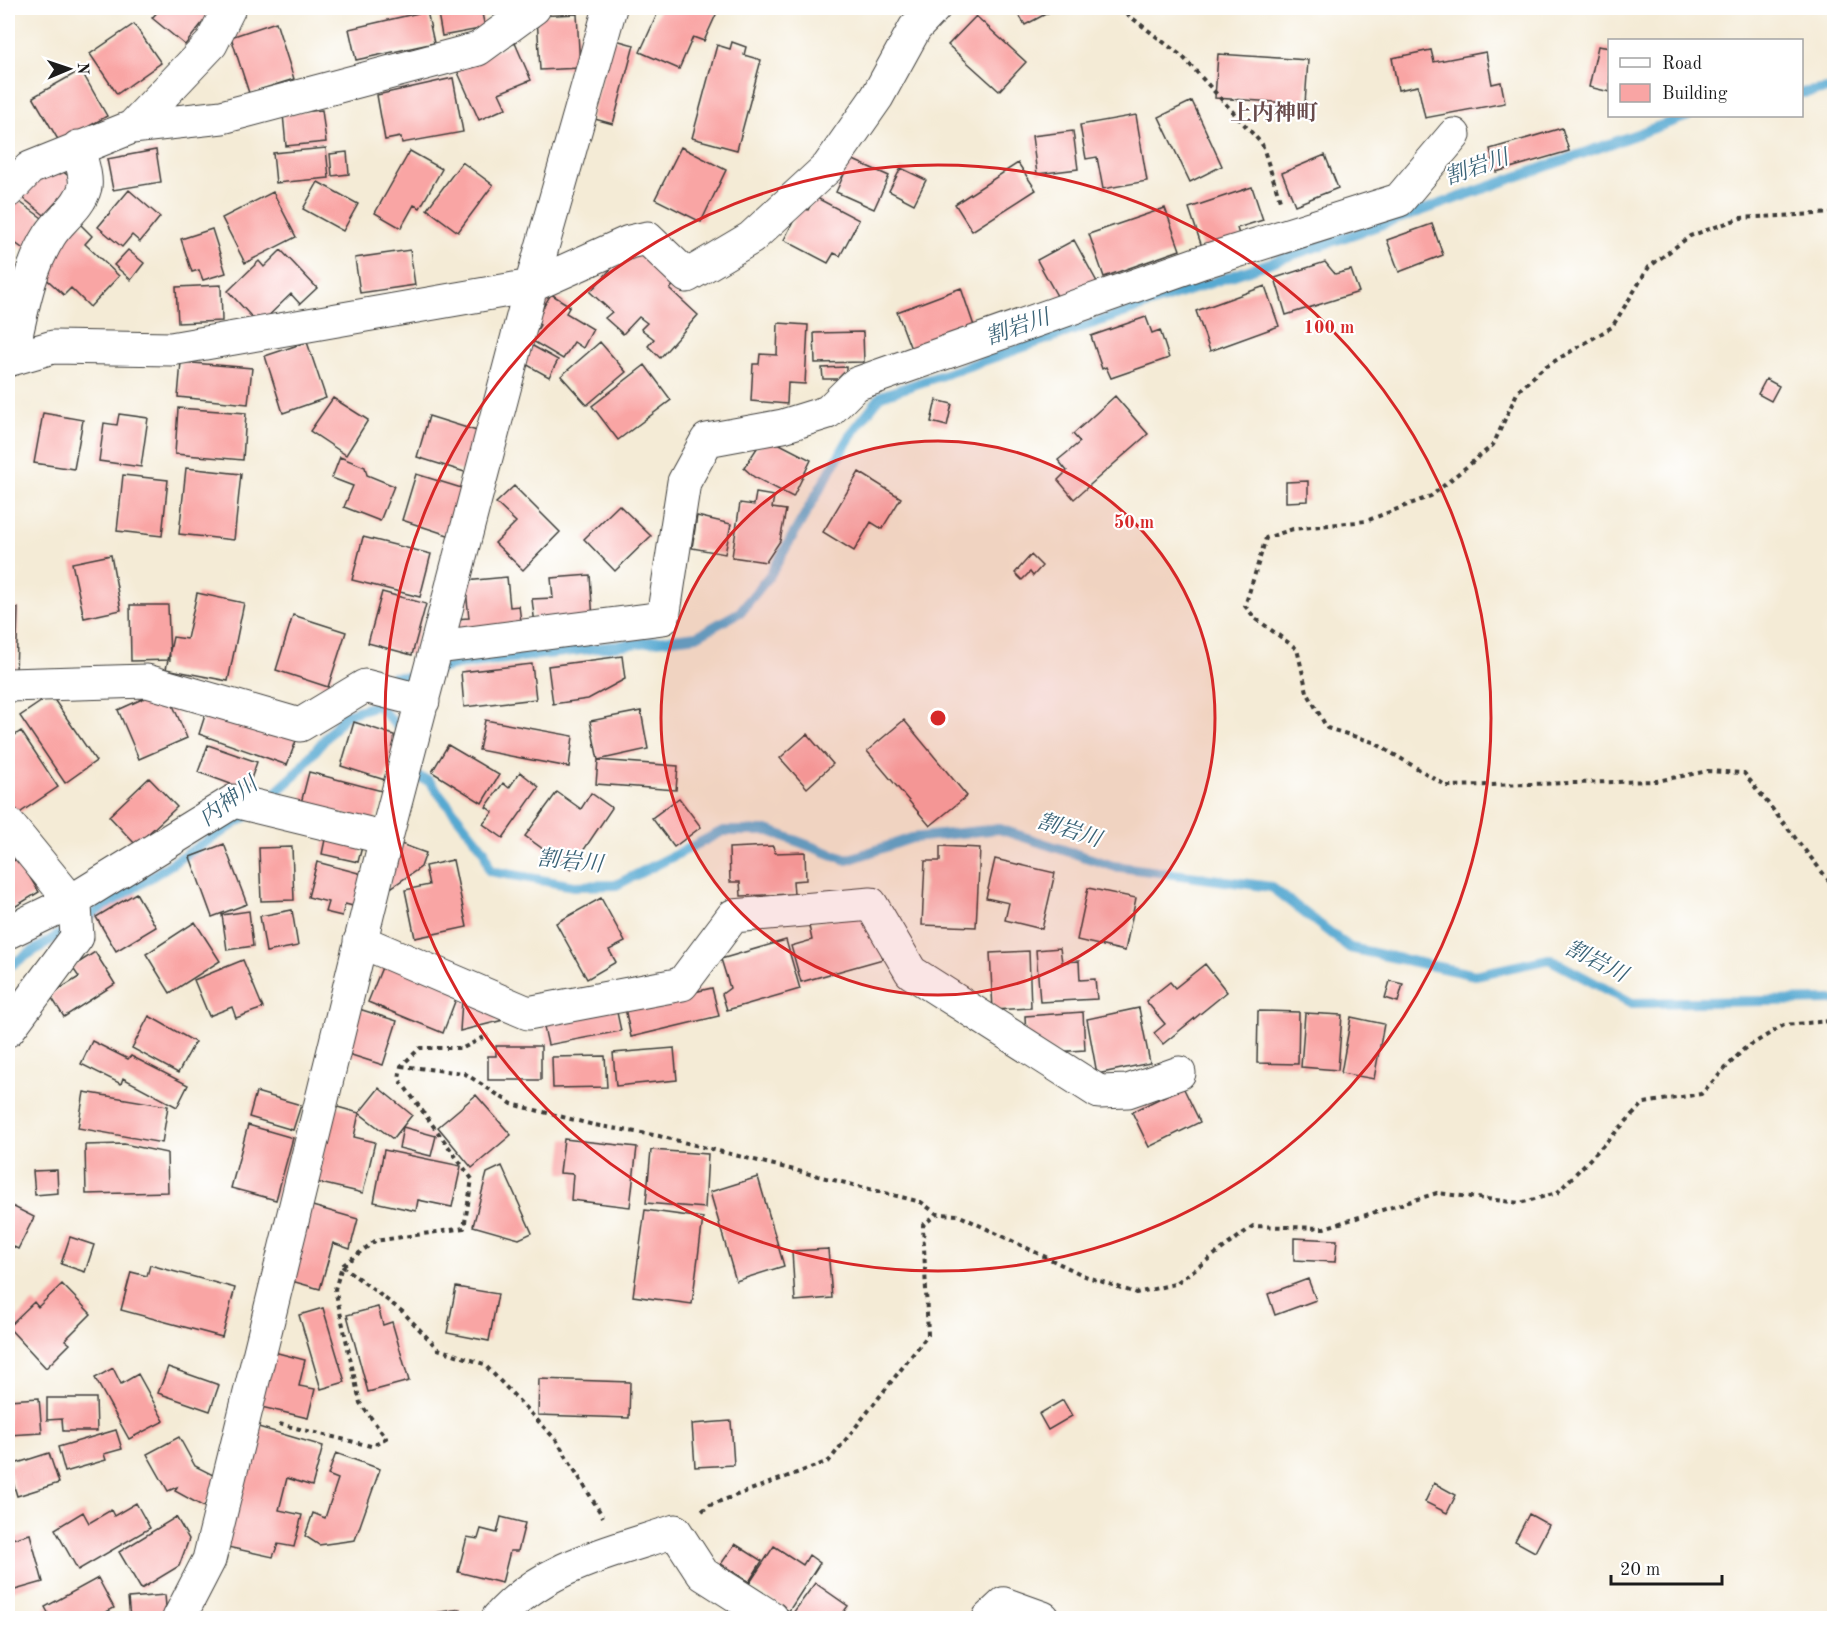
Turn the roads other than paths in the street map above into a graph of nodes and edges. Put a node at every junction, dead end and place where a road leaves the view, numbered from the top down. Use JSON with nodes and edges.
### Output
{"nodes":[{"id":1,"x":229,"y":8,"type":"edge"},
{"id":2,"x":534,"y":8,"type":"edge"},
{"id":3,"x":594,"y":8,"type":"edge"},
{"id":4,"x":610,"y":8,"type":"edge"},
{"id":5,"x":934,"y":8,"type":"edge"},
{"id":6,"x":600,"y":44,"type":"junction"},
{"id":7,"x":132,"y":127,"type":"junction"},
{"id":8,"x":1454,"y":135,"type":"dead end"},
{"id":9,"x":78,"y":147,"type":"junction"},
{"id":10,"x":8,"y":191,"type":"edge"},
{"id":11,"x":531,"y":286,"type":"junction"},
{"id":12,"x":9,"y":358,"type":"edge"},
{"id":13,"x":426,"y":678,"type":"junction"},
{"id":14,"x":8,"y":686,"type":"edge"},
{"id":15,"x":8,"y":824,"type":"edge"},
{"id":16,"x":386,"y":838,"type":"junction"},
{"id":17,"x":74,"y":913,"type":"junction"},
{"id":18,"x":8,"y":932,"type":"edge"},
{"id":19,"x":360,"y":941,"type":"junction"},
{"id":20,"x":8,"y":1030,"type":"edge"},
{"id":21,"x":1179,"y":1073,"type":"dead end"},
{"id":22,"x":178,"y":1618,"type":"edge"},
{"id":23,"x":498,"y":1618,"type":"edge"},
{"id":24,"x":772,"y":1618,"type":"edge"},
{"id":25,"x":989,"y":1618,"type":"edge"},
{"id":26,"x":1043,"y":1618,"type":"edge"}],
"edges":[{"from":1,"to":7,"type":"street"},
{"from":2,"to":7,"type":"street"},
{"from":3,"to":6,"type":"street"},
{"from":4,"to":6,"type":"street"},
{"from":5,"to":11,"type":"street"},
{"from":6,"to":11,"type":"street"},
{"from":7,"to":9,"type":"street"},
{"from":8,"to":13,"type":"street"},
{"from":9,"to":10,"type":"street"},
{"from":9,"to":12,"type":"street"},
{"from":11,"to":12,"type":"street"},
{"from":11,"to":13,"type":"street"},
{"from":13,"to":14,"type":"street"},
{"from":13,"to":16,"type":"street"},
{"from":15,"to":17,"type":"street"},
{"from":16,"to":17,"type":"street"},
{"from":16,"to":19,"type":"street"},
{"from":17,"to":18,"type":"street"},
{"from":17,"to":20,"type":"street"},
{"from":19,"to":21,"type":"street"},
{"from":19,"to":22,"type":"street"},
{"from":23,"to":24,"type":"street"},
{"from":25,"to":26,"type":"street"}]}
